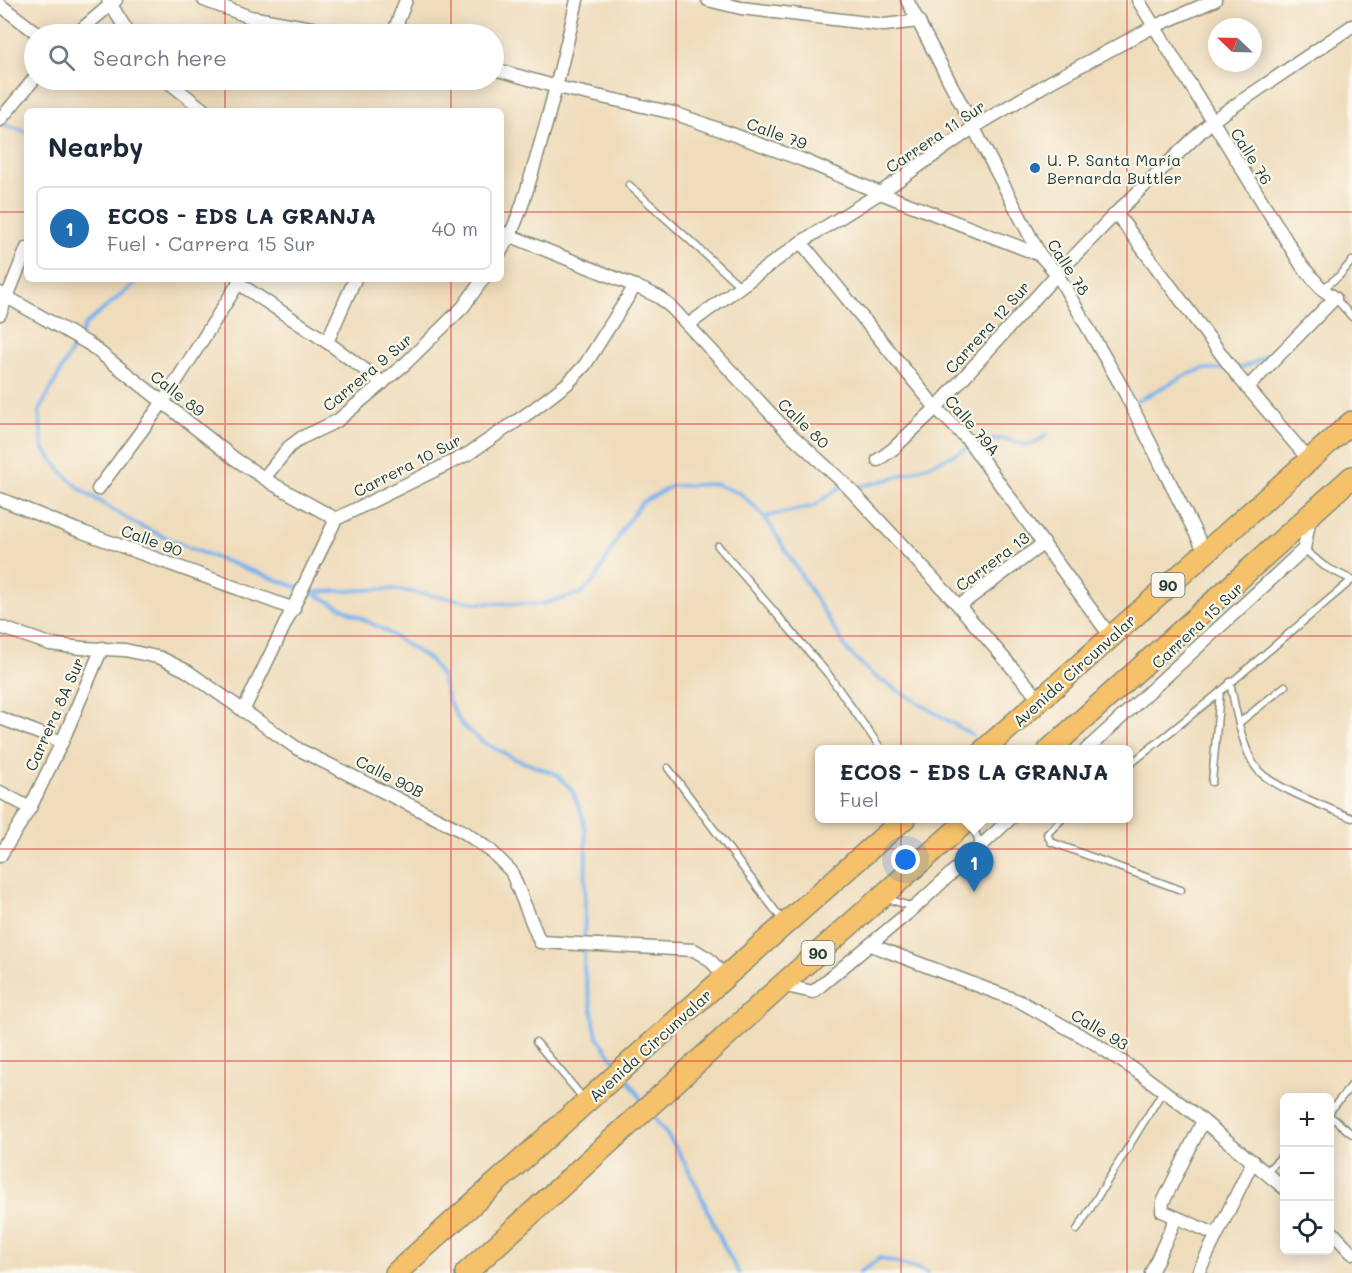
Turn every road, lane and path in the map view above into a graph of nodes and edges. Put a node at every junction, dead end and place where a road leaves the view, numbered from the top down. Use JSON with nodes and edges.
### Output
{"nodes":[{"id":1,"x":204,"y":0,"type":"edge"},
{"id":2,"x":406,"y":0,"type":"edge"},
{"id":3,"x":577,"y":0,"type":"edge"},
{"id":4,"x":708,"y":0,"type":"edge"},
{"id":5,"x":907,"y":0,"type":"edge"},
{"id":6,"x":1138,"y":0,"type":"edge"},
{"id":7,"x":1215,"y":0,"type":"edge"},
{"id":8,"x":112,"y":1,"type":"edge"},
{"id":9,"x":0,"y":5,"type":"edge"},
{"id":10,"x":919,"y":21,"type":"junction"},
{"id":11,"x":25,"y":24,"type":"edge"},
{"id":12,"x":87,"y":24,"type":"edge"},
{"id":13,"x":124,"y":24,"type":"edge"},
{"id":14,"x":289,"y":24,"type":"edge"},
{"id":15,"x":397,"y":24,"type":"edge"},
{"id":16,"x":1352,"y":26,"type":"edge"},
{"id":17,"x":1153,"y":27,"type":"junction"},
{"id":18,"x":504,"y":72,"type":"edge"},
{"id":19,"x":557,"y":87,"type":"junction"},
{"id":20,"x":24,"y":90,"type":"edge"},
{"id":21,"x":179,"y":90,"type":"edge"},
{"id":22,"x":201,"y":108,"type":"edge"},
{"id":23,"x":1,"y":117,"type":"edge"},
{"id":24,"x":1212,"y":121,"type":"junction"},
{"id":25,"x":974,"y":127,"type":"junction"},
{"id":26,"x":628,"y":185,"type":"dead end"},
{"id":27,"x":880,"y":193,"type":"junction"},
{"id":28,"x":1116,"y":213,"type":"junction"},
{"id":29,"x":506,"y":234,"type":"edge"},
{"id":30,"x":801,"y":242,"type":"junction"},
{"id":31,"x":24,"y":254,"type":"edge"},
{"id":32,"x":1040,"y":255,"type":"junction"},
{"id":33,"x":1352,"y":261,"type":"edge"},
{"id":34,"x":1057,"y":274,"type":"junction"},
{"id":35,"x":238,"y":282,"type":"edge"},
{"id":36,"x":240,"y":282,"type":"edge"},
{"id":37,"x":354,"y":282,"type":"edge"},
{"id":38,"x":481,"y":282,"type":"edge"},
{"id":39,"x":635,"y":286,"type":"junction"},
{"id":40,"x":740,"y":286,"type":"junction"},
{"id":41,"x":1322,"y":289,"type":"junction"},
{"id":42,"x":3,"y":295,"type":"edge"},
{"id":43,"x":1335,"y":298,"type":"junction"},
{"id":44,"x":0,"y":314,"type":"edge"},
{"id":45,"x":1352,"y":317,"type":"edge"},
{"id":46,"x":688,"y":325,"type":"junction"},
{"id":47,"x":327,"y":342,"type":"junction"},
{"id":48,"x":383,"y":382,"type":"junction"},
{"id":49,"x":1247,"y":388,"type":"junction"},
{"id":50,"x":163,"y":402,"type":"junction"},
{"id":51,"x":936,"y":408,"type":"junction"},
{"id":52,"x":1352,"y":422,"type":"edge"},
{"id":53,"x":878,"y":460,"type":"dead end"},
{"id":54,"x":1309,"y":460,"type":"junction"},
{"id":55,"x":1352,"y":477,"type":"edge"},
{"id":56,"x":264,"y":478,"type":"junction"},
{"id":57,"x":98,"y":489,"type":"dead end"},
{"id":58,"x":0,"y":499,"type":"edge"},
{"id":59,"x":1310,"y":514,"type":"junction"},
{"id":60,"x":336,"y":519,"type":"junction"},
{"id":61,"x":1044,"y":543,"type":"junction"},
{"id":62,"x":718,"y":546,"type":"dead end"},
{"id":63,"x":1304,"y":549,"type":"junction"},
{"id":64,"x":1205,"y":552,"type":"junction"},
{"id":65,"x":296,"y":604,"type":"junction"},
{"id":66,"x":959,"y":606,"type":"junction"},
{"id":67,"x":0,"y":627,"type":"edge"},
{"id":68,"x":1111,"y":637,"type":"junction"},
{"id":69,"x":102,"y":648,"type":"junction"},
{"id":70,"x":1230,"y":682,"type":"junction"},
{"id":71,"x":1285,"y":686,"type":"dead end"},
{"id":72,"x":1220,"y":692,"type":"junction"},
{"id":73,"x":1040,"y":700,"type":"junction"},
{"id":74,"x":243,"y":711,"type":"junction"},
{"id":75,"x":0,"y":718,"type":"edge"},
{"id":76,"x":1239,"y":723,"type":"junction"},
{"id":77,"x":62,"y":742,"type":"junction"},
{"id":78,"x":878,"y":745,"type":"edge"},
{"id":79,"x":990,"y":745,"type":"edge"},
{"id":80,"x":1054,"y":745,"type":"edge"},
{"id":81,"x":1091,"y":745,"type":"edge"},
{"id":82,"x":1133,"y":762,"type":"edge"},
{"id":83,"x":668,"y":768,"type":"dead end"},
{"id":84,"x":1212,"y":782,"type":"dead end"},
{"id":85,"x":0,"y":792,"type":"edge"},
{"id":86,"x":30,"y":808,"type":"junction"},
{"id":87,"x":1352,"y":818,"type":"edge"},
{"id":88,"x":900,"y":823,"type":"edge"},
{"id":89,"x":965,"y":823,"type":"edge"},
{"id":90,"x":971,"y":823,"type":"edge"},
{"id":91,"x":1007,"y":823,"type":"edge"},
{"id":92,"x":1059,"y":823,"type":"edge"},
{"id":93,"x":980,"y":847,"type":"junction"},
{"id":94,"x":0,"y":856,"type":"edge"},
{"id":95,"x":1182,"y":890,"type":"dead end"},
{"id":96,"x":882,"y":897,"type":"junction"},
{"id":97,"x":915,"y":908,"type":"junction"},
{"id":98,"x":786,"y":924,"type":"junction"},
{"id":99,"x":871,"y":945,"type":"junction"},
{"id":100,"x":725,"y":977,"type":"junction"},
{"id":101,"x":782,"y":985,"type":"junction"},
{"id":102,"x":536,"y":1042,"type":"dead end"},
{"id":103,"x":1352,"y":1084,"type":"edge"},
{"id":104,"x":1163,"y":1090,"type":"junction"},
{"id":105,"x":593,"y":1096,"type":"junction"},
{"id":106,"x":1334,"y":1105,"type":"edge"},
{"id":107,"x":1334,"y":1120,"type":"edge"},
{"id":108,"x":1203,"y":1121,"type":"junction"},
{"id":109,"x":1352,"y":1134,"type":"edge"},
{"id":110,"x":1280,"y":1158,"type":"edge"},
{"id":111,"x":1253,"y":1161,"type":"junction"},
{"id":112,"x":1267,"y":1172,"type":"junction"},
{"id":113,"x":1280,"y":1184,"type":"edge"},
{"id":114,"x":1170,"y":1216,"type":"junction"},
{"id":115,"x":1077,"y":1230,"type":"dead end"},
{"id":116,"x":1217,"y":1235,"type":"junction"},
{"id":117,"x":1334,"y":1235,"type":"edge"},
{"id":118,"x":1352,"y":1253,"type":"edge"},
{"id":119,"x":396,"y":1273,"type":"edge"},
{"id":120,"x":466,"y":1273,"type":"edge"},
{"id":121,"x":1151,"y":1273,"type":"edge"},
{"id":122,"x":1198,"y":1273,"type":"edge"}],
"edges":[{"from":1,"to":14,"type":"street"},
{"from":2,"to":15,"type":"street"},
{"from":3,"to":19,"type":"street"},
{"from":4,"to":10,"type":"street"},
{"from":5,"to":10,"type":"street","name":"Calle 78"},
{"from":6,"to":17,"type":"street","name":"Calle 76"},
{"from":7,"to":17,"type":"street","name":"Carrera 11 Sur"},
{"from":8,"to":12,"type":"street"},
{"from":8,"to":13,"type":"street"},
{"from":9,"to":11,"type":"street"},
{"from":10,"to":25,"type":"street","name":"Calle 78"},
{"from":16,"to":24,"type":"street","name":"Carrera 12 Sur"},
{"from":17,"to":24,"type":"street","name":"Calle 76"},
{"from":17,"to":25,"type":"street","name":"Carrera 11 Sur"},
{"from":18,"to":19,"type":"street","name":"Calle 79"},
{"from":19,"to":27,"type":"street","name":"Calle 79"},
{"from":19,"to":29,"type":"street"},
{"from":20,"to":23,"type":"street"},
{"from":21,"to":22,"type":"street"},
{"from":24,"to":28,"type":"street","name":"Carrera 12 Sur"},
{"from":24,"to":41,"type":"street","name":"Calle 76"},
{"from":25,"to":27,"type":"street","name":"Carrera 11 Sur"},
{"from":25,"to":32,"type":"street","name":"Calle 78"},
{"from":26,"to":40,"type":"lane"},
{"from":27,"to":30,"type":"street","name":"Carrera 11 Sur"},
{"from":27,"to":32,"type":"street","name":"Calle 79"},
{"from":28,"to":34,"type":"street","name":"Carrera 12 Sur"},
{"from":28,"to":49,"type":"street"},
{"from":29,"to":39,"type":"street","name":"Calle 80"},
{"from":30,"to":40,"type":"street","name":"Carrera 11 Sur"},
{"from":30,"to":51,"type":"street","name":"Calle 79A"},
{"from":31,"to":42,"type":"street"},
{"from":32,"to":34,"type":"street","name":"Calle 78"},
{"from":33,"to":41,"type":"lane"},
{"from":34,"to":51,"type":"street","name":"Carrera 12 Sur"},
{"from":34,"to":64,"type":"street","name":"Calle 78"},
{"from":35,"to":50,"type":"street"},
{"from":36,"to":47,"type":"street"},
{"from":37,"to":47,"type":"street"},
{"from":38,"to":48,"type":"street","name":"Carrera 9 Sur"},
{"from":39,"to":46,"type":"street","name":"Calle 80"},
{"from":39,"to":60,"type":"street","name":"Carrera 10 Sur"},
{"from":40,"to":46,"type":"street","name":"Carrera 11 Sur"},
{"from":41,"to":43,"type":"street","name":"Calle 76"},
{"from":42,"to":44,"type":"street"},
{"from":42,"to":50,"type":"street","name":"Calle 89"},
{"from":43,"to":45,"type":"lane","name":"Calle 76"},
{"from":43,"to":49,"type":"street"},
{"from":46,"to":66,"type":"street","name":"Calle 80"},
{"from":47,"to":48,"type":"street"},
{"from":48,"to":56,"type":"street","name":"Carrera 9 Sur"},
{"from":49,"to":54,"type":"street"},
{"from":50,"to":56,"type":"street","name":"Calle 89"},
{"from":50,"to":57,"type":"street"},
{"from":51,"to":53,"type":"street","name":"Carrera 12 Sur"},
{"from":51,"to":61,"type":"street","name":"Calle 79A"},
{"from":52,"to":54,"type":"highway","name":"Avenida Circunvalar","number":"90"},
{"from":54,"to":64,"type":"highway","name":"Avenida Circunvalar","number":"90"},
{"from":55,"to":59,"type":"highway","number":"90"},
{"from":56,"to":60,"type":"street","name":"Calle 89"},
{"from":58,"to":65,"type":"street","name":"Calle 90"},
{"from":59,"to":63,"type":"street"},
{"from":59,"to":80,"type":"highway","number":"90"},
{"from":60,"to":65,"type":"street"},
{"from":61,"to":66,"type":"street","name":"Carrera 13"},
{"from":61,"to":68,"type":"street","name":"Calle 79A"},
{"from":62,"to":78,"type":"lane"},
{"from":63,"to":70,"type":"lane"},
{"from":63,"to":81,"type":"street","name":"Carrera 15 Sur"},
{"from":64,"to":68,"type":"highway","name":"Avenida Circunvalar","number":"90"},
{"from":65,"to":74,"type":"street"},
{"from":66,"to":73,"type":"street","name":"Calle 80"},
{"from":67,"to":69,"type":"street","name":"Calle 90B"},
{"from":68,"to":73,"type":"highway","name":"Avenida Circunvalar","number":"90"},
{"from":69,"to":74,"type":"street","name":"Calle 90B"},
{"from":69,"to":77,"type":"street","name":"Carrera 8A Sur"},
{"from":70,"to":72,"type":"lane"},
{"from":70,"to":76,"type":"lane"},
{"from":71,"to":76,"type":"lane"},
{"from":72,"to":82,"type":"lane"},
{"from":72,"to":84,"type":"lane"},
{"from":73,"to":79,"type":"highway","name":"Avenida Circunvalar","number":"90"},
{"from":74,"to":100,"type":"street","name":"Calle 90B"},
{"from":75,"to":77,"type":"street"},
{"from":76,"to":87,"type":"lane"},
{"from":77,"to":86,"type":"street","name":"Carrera 8A Sur"},
{"from":83,"to":98,"type":"lane"},
{"from":85,"to":86,"type":"street"},
{"from":86,"to":94,"type":"street","name":"Carrera 8A Sur"},
{"from":88,"to":98,"type":"highway","name":"Avenida Circunvalar","number":"90"},
{"from":89,"to":96,"type":"highway","number":"90"},
{"from":90,"to":93,"type":"lane"},
{"from":91,"to":93,"type":"street"},
{"from":92,"to":95,"type":"lane"},
{"from":93,"to":97,"type":"street"},
{"from":96,"to":97,"type":"lane"},
{"from":96,"to":101,"type":"highway","number":"90"},
{"from":97,"to":99,"type":"street"},
{"from":98,"to":100,"type":"highway","name":"Avenida Circunvalar","number":"90"},
{"from":99,"to":101,"type":"street"},
{"from":99,"to":104,"type":"street","name":"Calle 93"},
{"from":100,"to":105,"type":"highway","name":"Avenida Circunvalar","number":"90"},
{"from":101,"to":120,"type":"highway","number":"90"},
{"from":102,"to":105,"type":"lane"},
{"from":103,"to":106,"type":"lane"},
{"from":104,"to":108,"type":"street","name":"Calle 93"},
{"from":104,"to":115,"type":"lane"},
{"from":105,"to":119,"type":"highway","name":"Avenida Circunvalar","number":"90"},
{"from":107,"to":109,"type":"lane"},
{"from":108,"to":111,"type":"street","name":"Calle 93"},
{"from":108,"to":114,"type":"street"},
{"from":110,"to":112,"type":"lane"},
{"from":111,"to":112,"type":"street","name":"Calle 93"},
{"from":111,"to":116,"type":"street"},
{"from":112,"to":113,"type":"street","name":"Calle 93"},
{"from":114,"to":116,"type":"street"},
{"from":114,"to":121,"type":"street"},
{"from":116,"to":122,"type":"street"},
{"from":117,"to":118,"type":"street"}]}
